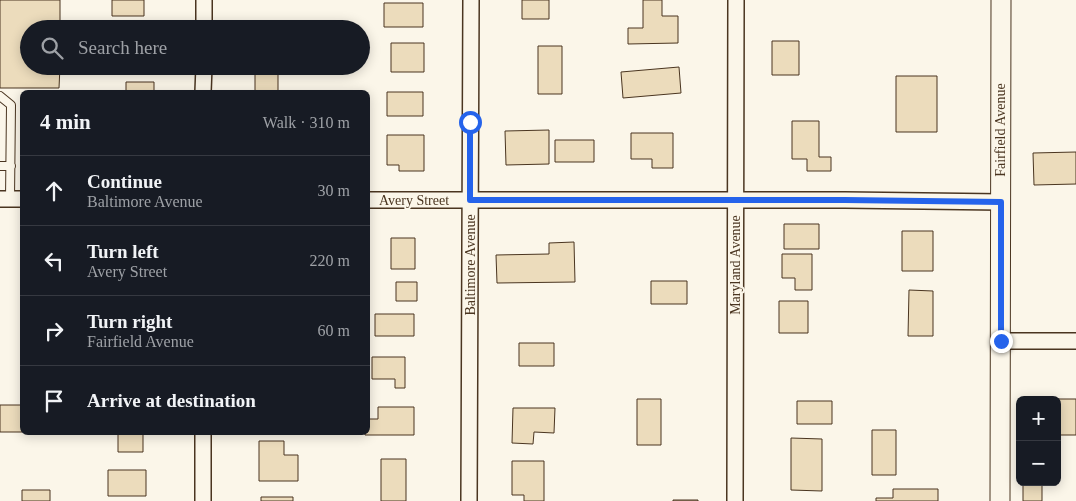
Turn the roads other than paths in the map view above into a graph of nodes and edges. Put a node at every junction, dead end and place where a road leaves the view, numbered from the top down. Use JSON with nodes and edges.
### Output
{"nodes":[{"id":1,"x":204,"y":0,"type":"edge"},
{"id":2,"x":471,"y":0,"type":"edge"},
{"id":3,"x":736,"y":0,"type":"edge"},
{"id":4,"x":1001,"y":0,"type":"edge"},
{"id":5,"x":204,"y":20,"type":"edge"},
{"id":6,"x":204,"y":75,"type":"edge"},
{"id":7,"x":203,"y":90,"type":"edge"},
{"id":8,"x":0,"y":96,"type":"edge"},
{"id":9,"x":0,"y":104,"type":"edge"},
{"id":10,"x":11,"y":104,"type":"junction"},
{"id":11,"x":0,"y":166,"type":"edge"},
{"id":12,"x":11,"y":166,"type":"junction"},
{"id":13,"x":11,"y":199,"type":"edge"},
{"id":14,"x":370,"y":200,"type":"edge"},
{"id":15,"x":470,"y":200,"type":"junction"},
{"id":16,"x":736,"y":200,"type":"junction"},
{"id":17,"x":1001,"y":202,"type":"junction"},
{"id":18,"x":1001,"y":341,"type":"junction"},
{"id":19,"x":1076,"y":341,"type":"edge"},
{"id":20,"x":203,"y":435,"type":"edge"},
{"id":21,"x":204,"y":501,"type":"edge"},
{"id":22,"x":469,"y":501,"type":"edge"},
{"id":23,"x":735,"y":501,"type":"edge"},
{"id":24,"x":1000,"y":501,"type":"edge"}],
"edges":[{"from":1,"to":5,"type":"street"},
{"from":2,"to":15,"type":"street","name":"Baltimore Avenue"},
{"from":3,"to":16,"type":"street","name":"Maryland Avenue"},
{"from":4,"to":17,"type":"street","name":"Fairfield Avenue"},
{"from":6,"to":7,"type":"street"},
{"from":8,"to":10,"type":"lane"},
{"from":9,"to":10,"type":"lane"},
{"from":10,"to":12,"type":"lane"},
{"from":11,"to":12,"type":"lane"},
{"from":12,"to":13,"type":"lane"},
{"from":14,"to":15,"type":"street","name":"Avery Street"},
{"from":15,"to":16,"type":"street","name":"Avery Street"},
{"from":15,"to":22,"type":"street","name":"Baltimore Avenue"},
{"from":16,"to":17,"type":"street","name":"Avery Street"},
{"from":16,"to":23,"type":"street","name":"Maryland Avenue"},
{"from":17,"to":18,"type":"street","name":"Fairfield Avenue"},
{"from":18,"to":19,"type":"street"},
{"from":18,"to":24,"type":"street","name":"Fairfield Avenue"},
{"from":20,"to":21,"type":"street"}]}
